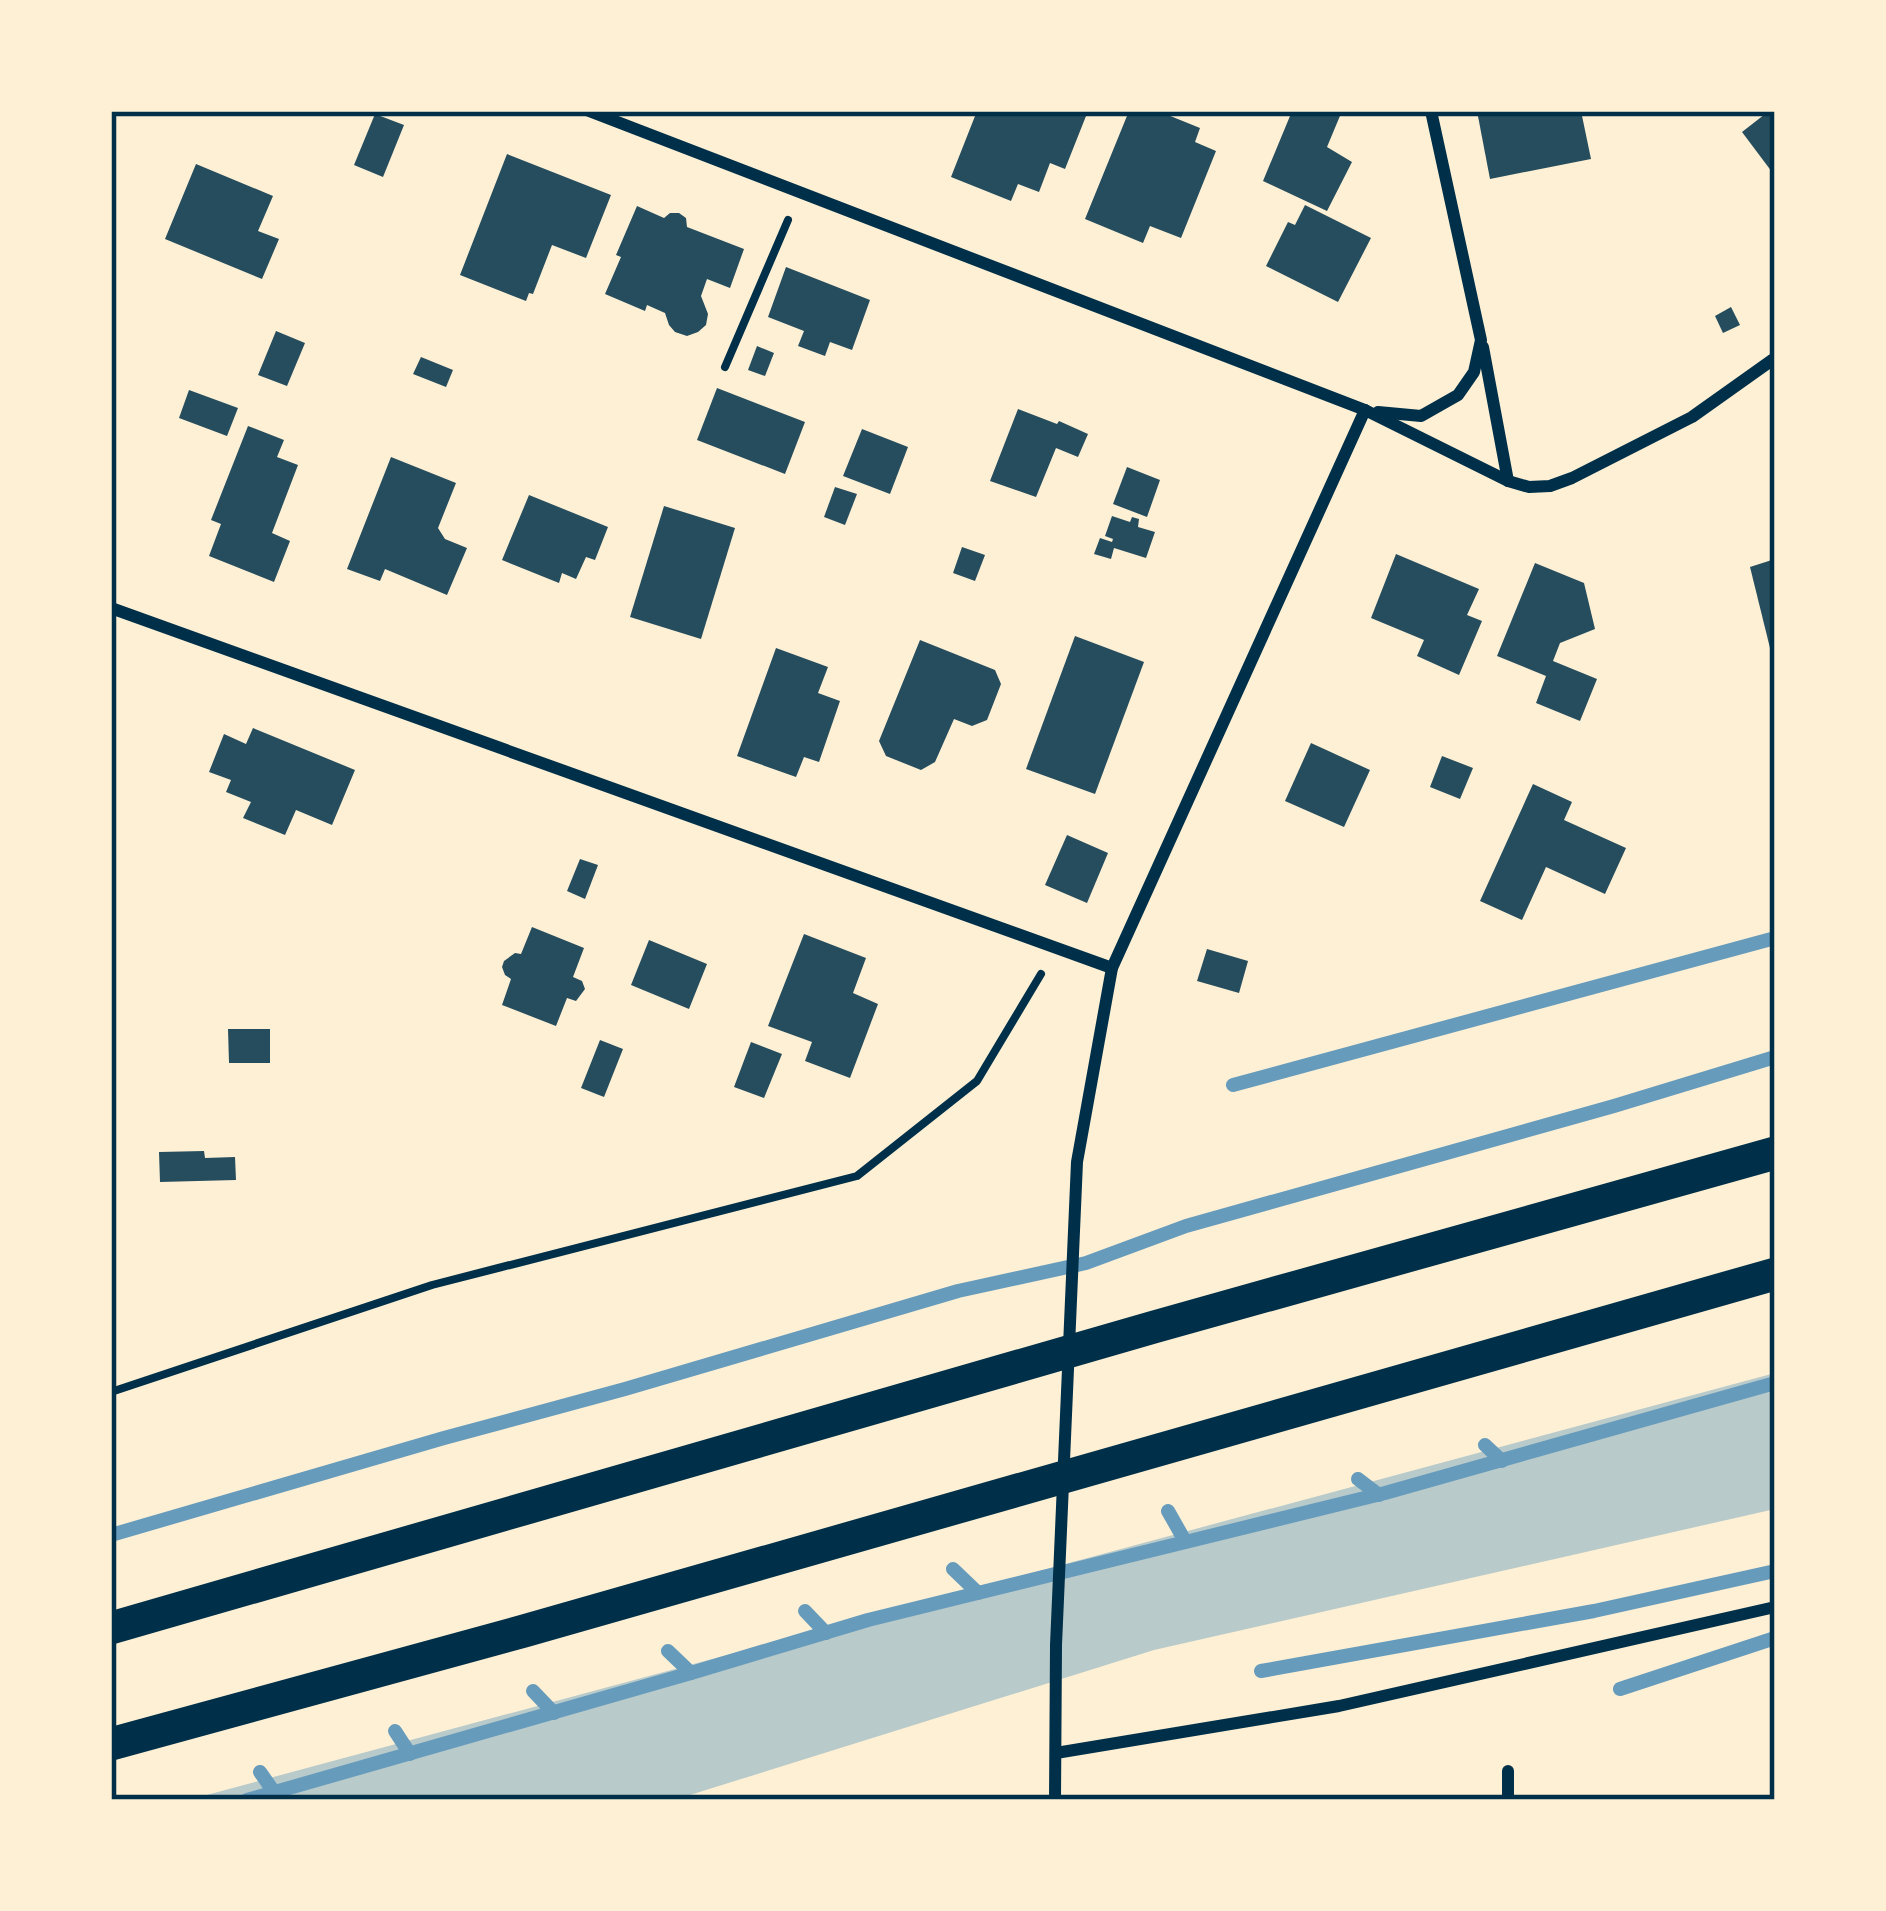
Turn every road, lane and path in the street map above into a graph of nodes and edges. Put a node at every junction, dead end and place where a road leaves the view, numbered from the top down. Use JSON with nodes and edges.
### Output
{"nodes":[{"id":1,"x":589,"y":111,"type":"edge"},
{"id":2,"x":1430,"y":111,"type":"edge"},
{"id":3,"x":800,"y":194,"type":"junction"},
{"id":4,"x":1481,"y":340,"type":"junction"},
{"id":5,"x":1775,"y":358,"type":"edge"},
{"id":6,"x":725,"y":367,"type":"dead end"},
{"id":7,"x":1365,"y":410,"type":"junction"},
{"id":8,"x":1508,"y":481,"type":"junction"},
{"id":9,"x":111,"y":608,"type":"edge"},
{"id":10,"x":1057,"y":947,"type":"junction"},
{"id":11,"x":1112,"y":968,"type":"junction"},
{"id":12,"x":1775,"y":1153,"type":"edge"},
{"id":13,"x":1775,"y":1274,"type":"edge"},
{"id":14,"x":111,"y":1392,"type":"edge"},
{"id":15,"x":1775,"y":1607,"type":"edge"},
{"id":16,"x":111,"y":1628,"type":"edge"},
{"id":17,"x":111,"y":1744,"type":"edge"},
{"id":18,"x":1056,"y":1753,"type":"junction"},
{"id":19,"x":1508,"y":1771,"type":"dead end"},
{"id":20,"x":1055,"y":1800,"type":"edge"},
{"id":21,"x":1508,"y":1800,"type":"edge"}],
"edges":[{"from":1,"to":3,"type":"street"},
{"from":2,"to":4,"type":"street"},
{"from":3,"to":6,"type":"path"},
{"from":3,"to":7,"type":"street"},
{"from":4,"to":7,"type":"street"},
{"from":4,"to":8,"type":"street"},
{"from":5,"to":8,"type":"street"},
{"from":7,"to":8,"type":"street"},
{"from":7,"to":11,"type":"street"},
{"from":9,"to":10,"type":"street"},
{"from":10,"to":11,"type":"street"},
{"from":10,"to":14,"type":"path"},
{"from":11,"to":18,"type":"street"},
{"from":12,"to":16,"type":"highway"},
{"from":13,"to":17,"type":"highway"},
{"from":15,"to":18,"type":"street"},
{"from":18,"to":20,"type":"street"},
{"from":19,"to":21,"type":"street"}]}
